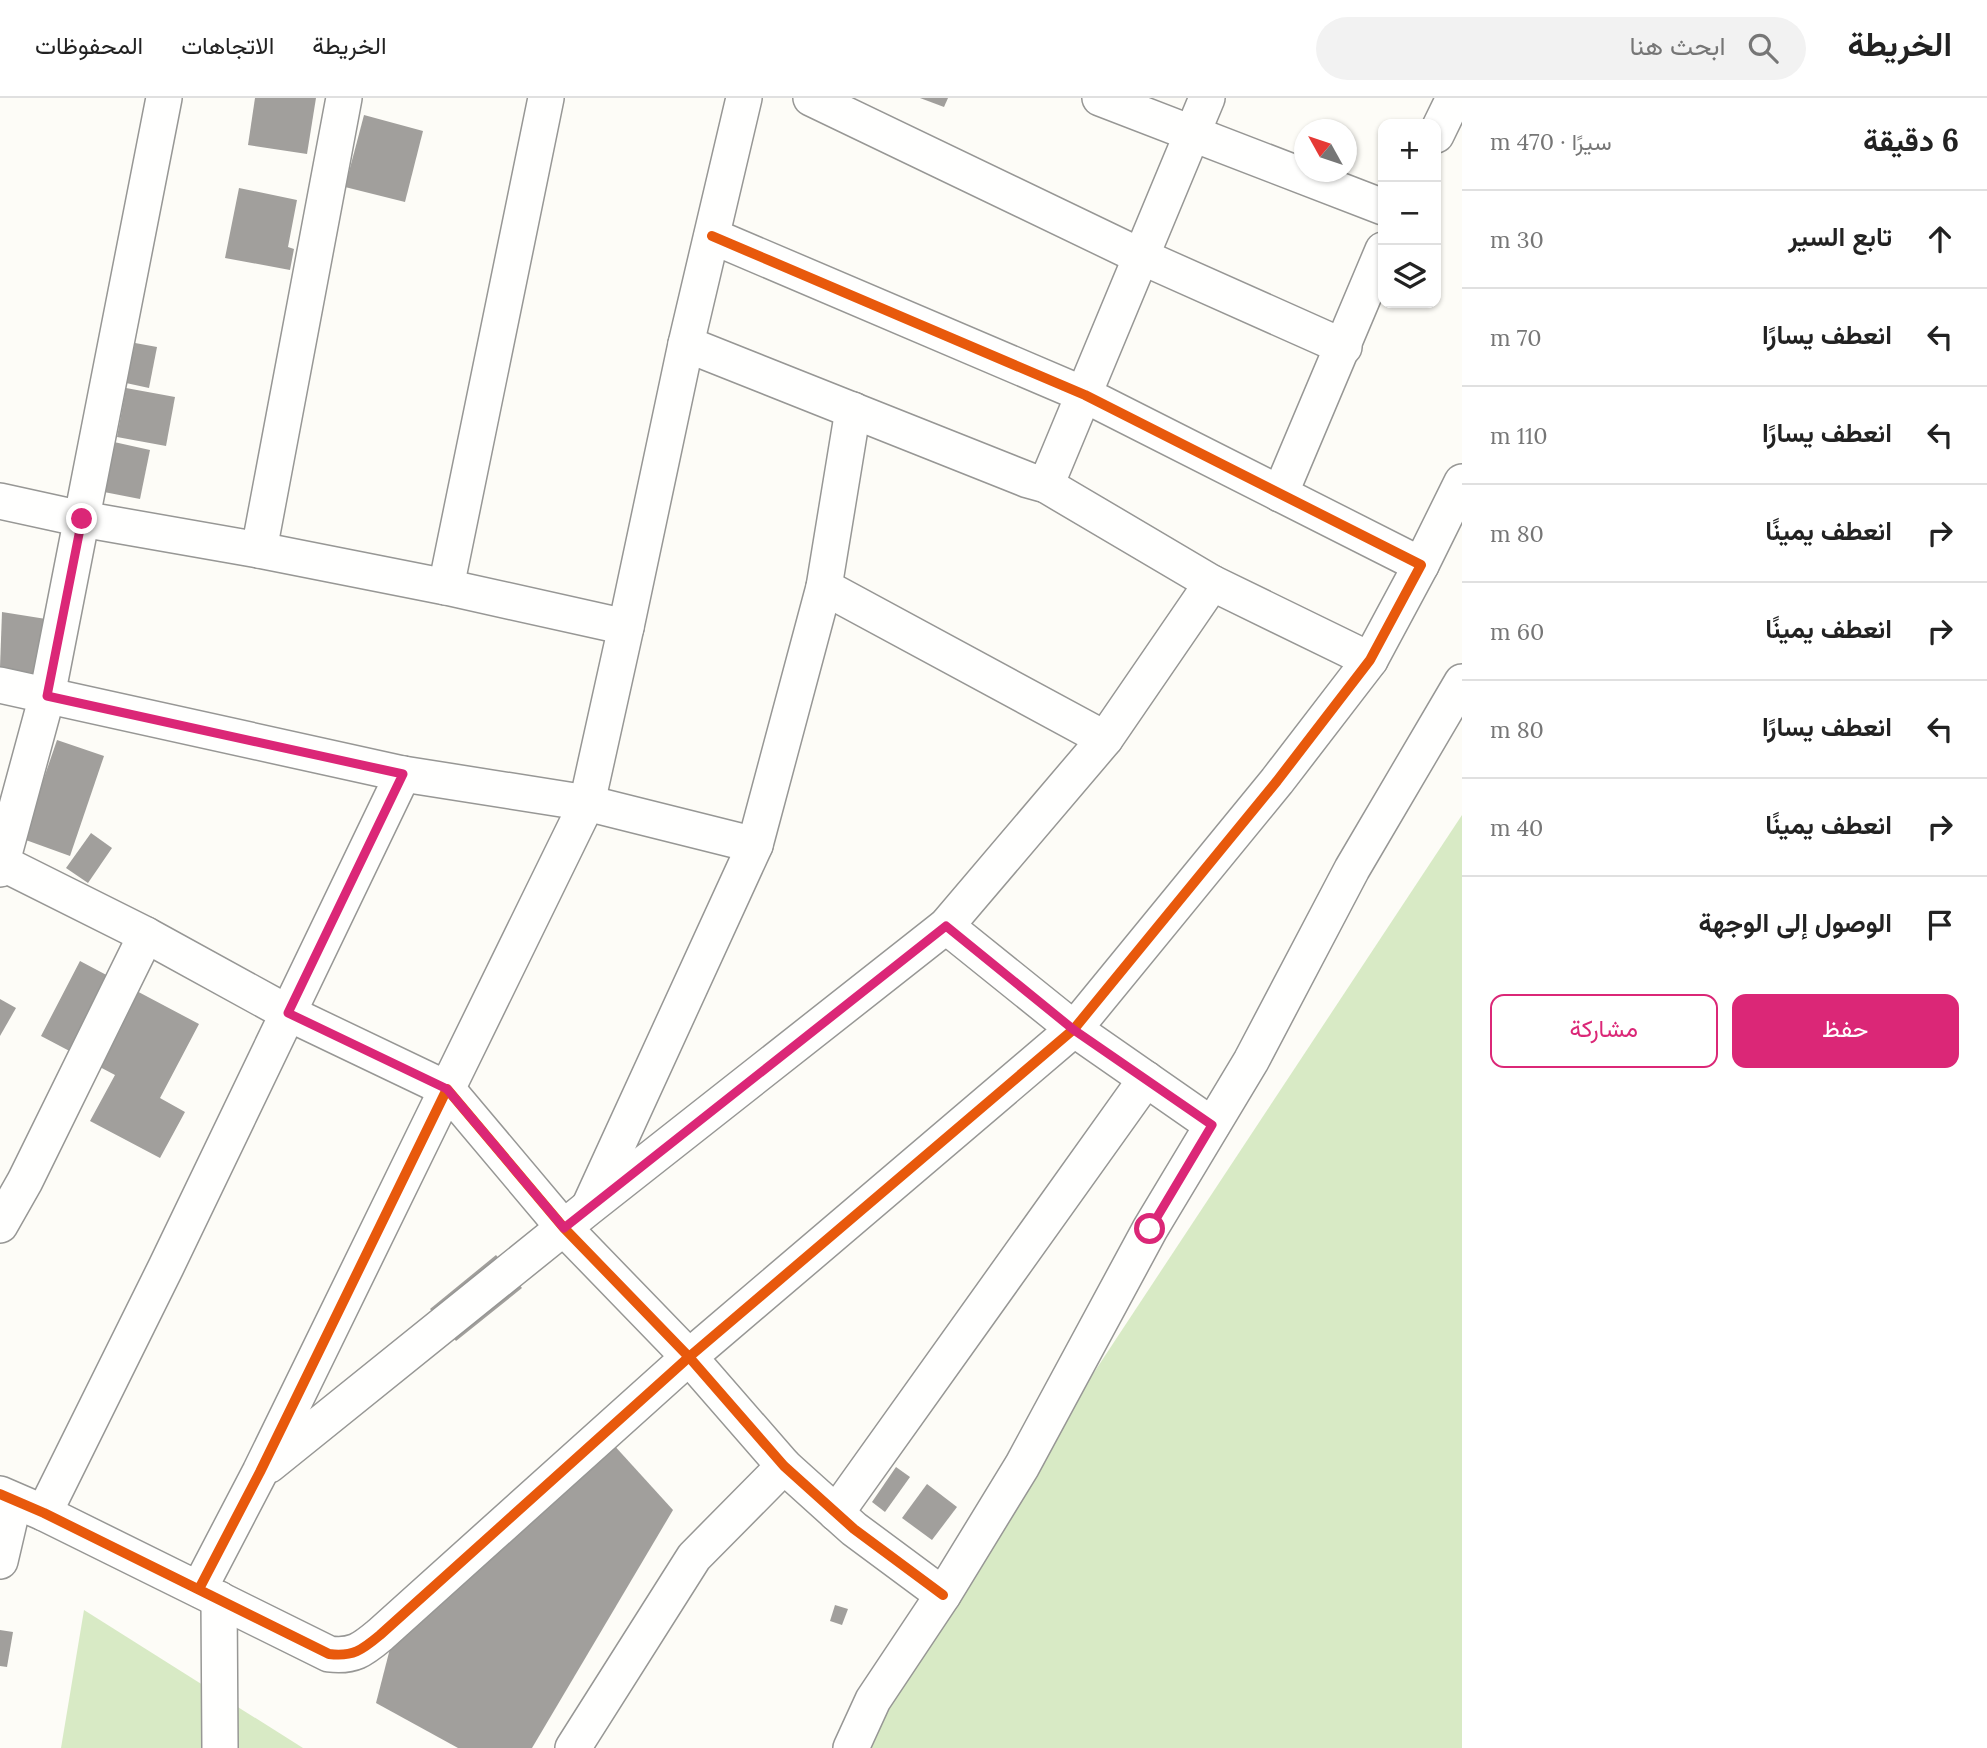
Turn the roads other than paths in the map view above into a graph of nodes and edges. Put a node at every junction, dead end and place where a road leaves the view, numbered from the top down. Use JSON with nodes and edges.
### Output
{"nodes":[{"id":1,"x":164,"y":98,"type":"edge"},
{"id":2,"x":344,"y":98,"type":"edge"},
{"id":3,"x":546,"y":98,"type":"edge"},
{"id":4,"x":744,"y":98,"type":"edge"},
{"id":5,"x":811,"y":98,"type":"edge"},
{"id":6,"x":1100,"y":98,"type":"edge"},
{"id":7,"x":1207,"y":98,"type":"edge"},
{"id":8,"x":1454,"y":98,"type":"edge"},
{"id":9,"x":1441,"y":125,"type":"edge"},
{"id":10,"x":1190,"y":134,"type":"junction"},
{"id":11,"x":1378,"y":205,"type":"edge"},
{"id":12,"x":712,"y":236,"type":"junction"},
{"id":13,"x":1140,"y":256,"type":"junction"},
{"id":14,"x":1378,"y":262,"type":"edge"},
{"id":15,"x":686,"y":344,"type":"junction"},
{"id":16,"x":1344,"y":347,"type":"junction"},
{"id":17,"x":1084,"y":395,"type":"junction"},
{"id":18,"x":853,"y":410,"type":"junction"},
{"id":19,"x":1462,"y":482,"type":"edge"},
{"id":20,"x":1046,"y":485,"type":"junction"},
{"id":21,"x":1280,"y":494,"type":"junction"},
{"id":22,"x":0,"y":501,"type":"edge"},
{"id":23,"x":82,"y":519,"type":"junction"},
{"id":24,"x":259,"y":550,"type":"junction"},
{"id":25,"x":1421,"y":565,"type":"junction"},
{"id":26,"x":1212,"y":583,"type":"junction"},
{"id":27,"x":446,"y":587,"type":"junction"},
{"id":28,"x":824,"y":587,"type":"junction"},
{"id":29,"x":626,"y":627,"type":"junction"},
{"id":30,"x":1370,"y":660,"type":"junction"},
{"id":31,"x":1462,"y":682,"type":"edge"},
{"id":32,"x":0,"y":685,"type":"edge"},
{"id":33,"x":47,"y":696,"type":"junction"},
{"id":34,"x":1105,"y":739,"type":"junction"},
{"id":35,"x":403,"y":774,"type":"junction"},
{"id":36,"x":587,"y":803,"type":"junction"},
{"id":37,"x":755,"y":845,"type":"junction"},
{"id":38,"x":1,"y":865,"type":"edge"},
{"id":39,"x":946,"y":926,"type":"junction"},
{"id":40,"x":146,"y":935,"type":"junction"},
{"id":41,"x":288,"y":1013,"type":"junction"},
{"id":42,"x":1074,"y":1030,"type":"junction"},
{"id":43,"x":1146,"y":1079,"type":"junction"},
{"id":44,"x":447,"y":1089,"type":"junction"},
{"id":45,"x":1212,"y":1125,"type":"junction"},
{"id":46,"x":576,"y":1218,"type":"junction"},
{"id":47,"x":0,"y":1225,"type":"edge"},
{"id":48,"x":689,"y":1357,"type":"junction"},
{"id":49,"x":784,"y":1466,"type":"junction"},
{"id":50,"x":260,"y":1472,"type":"junction"},
{"id":51,"x":19,"y":1502,"type":"edge"},
{"id":52,"x":836,"y":1513,"type":"junction"},
{"id":53,"x":0,"y":1562,"type":"edge"},
{"id":54,"x":209,"y":1594,"type":"junction"},
{"id":55,"x":943,"y":1595,"type":"junction"},
{"id":56,"x":220,"y":1748,"type":"edge"},
{"id":57,"x":573,"y":1748,"type":"edge"},
{"id":58,"x":851,"y":1748,"type":"edge"}],
"edges":[{"from":1,"to":23,"type":"street"},
{"from":2,"to":24,"type":"street"},
{"from":3,"to":27,"type":"street"},
{"from":4,"to":12,"type":"street"},
{"from":5,"to":13,"type":"street"},
{"from":6,"to":10,"type":"street"},
{"from":7,"to":10,"type":"street"},
{"from":8,"to":9,"type":"street"},
{"from":10,"to":11,"type":"street"},
{"from":10,"to":13,"type":"street"},
{"from":12,"to":15,"type":"street"},
{"from":12,"to":17,"type":"street"},
{"from":13,"to":16,"type":"street"},
{"from":13,"to":17,"type":"street"},
{"from":14,"to":16,"type":"street"},
{"from":15,"to":18,"type":"street"},
{"from":15,"to":29,"type":"street"},
{"from":16,"to":21,"type":"street"},
{"from":17,"to":20,"type":"street"},
{"from":17,"to":21,"type":"street"},
{"from":18,"to":20,"type":"street"},
{"from":18,"to":28,"type":"street"},
{"from":19,"to":25,"type":"street"},
{"from":20,"to":26,"type":"street"},
{"from":21,"to":25,"type":"street"},
{"from":22,"to":23,"type":"street"},
{"from":23,"to":24,"type":"street"},
{"from":23,"to":33,"type":"street"},
{"from":24,"to":27,"type":"street"},
{"from":25,"to":30,"type":"street"},
{"from":26,"to":30,"type":"street"},
{"from":26,"to":34,"type":"street"},
{"from":27,"to":29,"type":"street"},
{"from":28,"to":34,"type":"street"},
{"from":28,"to":37,"type":"street"},
{"from":29,"to":36,"type":"street"},
{"from":30,"to":42,"type":"street"},
{"from":31,"to":45,"type":"street"},
{"from":32,"to":33,"type":"street"},
{"from":33,"to":35,"type":"street"},
{"from":33,"to":38,"type":"street"},
{"from":34,"to":39,"type":"street"},
{"from":35,"to":36,"type":"street"},
{"from":35,"to":41,"type":"street"},
{"from":36,"to":37,"type":"street"},
{"from":36,"to":44,"type":"street"},
{"from":37,"to":46,"type":"street"},
{"from":38,"to":40,"type":"street"},
{"from":39,"to":42,"type":"street"},
{"from":39,"to":46,"type":"street"},
{"from":40,"to":41,"type":"street"},
{"from":40,"to":47,"type":"street"},
{"from":41,"to":44,"type":"street"},
{"from":41,"to":51,"type":"street"},
{"from":42,"to":43,"type":"street"},
{"from":42,"to":48,"type":"street"},
{"from":43,"to":45,"type":"street"},
{"from":43,"to":52,"type":"street"},
{"from":44,"to":46,"type":"street"},
{"from":44,"to":50,"type":"street"},
{"from":45,"to":55,"type":"street"},
{"from":46,"to":48,"type":"street"},
{"from":46,"to":50,"type":"street"},
{"from":48,"to":49,"type":"street"},
{"from":48,"to":54,"type":"street"},
{"from":49,"to":52,"type":"street"},
{"from":49,"to":57,"type":"street"},
{"from":50,"to":54,"type":"street"},
{"from":51,"to":53,"type":"street"},
{"from":51,"to":54,"type":"street"},
{"from":52,"to":55,"type":"street"},
{"from":54,"to":56,"type":"street"},
{"from":55,"to":58,"type":"street"}]}
